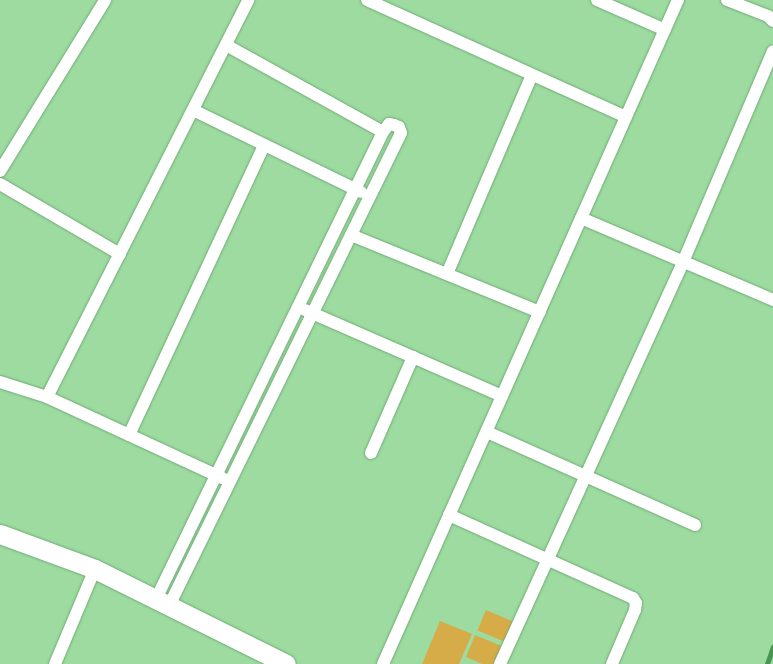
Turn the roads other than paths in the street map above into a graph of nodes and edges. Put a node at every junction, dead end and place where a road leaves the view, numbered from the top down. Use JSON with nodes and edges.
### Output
{"nodes":[{"id":1,"x":104,"y":0,"type":"edge"},
{"id":2,"x":248,"y":0,"type":"edge"},
{"id":3,"x":368,"y":0,"type":"edge"},
{"id":4,"x":597,"y":0,"type":"edge"},
{"id":5,"x":678,"y":0,"type":"edge"},
{"id":6,"x":728,"y":0,"type":"edge"},
{"id":7,"x":773,"y":21,"type":"edge"},
{"id":8,"x":665,"y":30,"type":"junction"},
{"id":9,"x":226,"y":46,"type":"junction"},
{"id":10,"x":773,"y":51,"type":"edge"},
{"id":11,"x":532,"y":75,"type":"junction"},
{"id":12,"x":193,"y":110,"type":"junction"},
{"id":13,"x":626,"y":117,"type":"junction"},
{"id":14,"x":383,"y":132,"type":"junction"},
{"id":15,"x":264,"y":145,"type":"junction"},
{"id":16,"x":0,"y":171,"type":"edge"},
{"id":17,"x":0,"y":184,"type":"edge"},
{"id":18,"x":355,"y":189,"type":"junction"},
{"id":19,"x":370,"y":196,"type":"junction"},
{"id":20,"x":581,"y":218,"type":"junction"},
{"id":21,"x":351,"y":234,"type":"junction"},
{"id":22,"x":120,"y":254,"type":"junction"},
{"id":23,"x":683,"y":262,"type":"junction"},
{"id":24,"x":447,"y":274,"type":"junction"},
{"id":25,"x":773,"y":300,"type":"edge"},
{"id":26,"x":298,"y":307,"type":"junction"},
{"id":27,"x":540,"y":312,"type":"junction"},
{"id":28,"x":312,"y":314,"type":"junction"},
{"id":29,"x":413,"y":357,"type":"junction"},
{"id":30,"x":0,"y":382,"type":"edge"},
{"id":31,"x":502,"y":396,"type":"junction"},
{"id":32,"x":47,"y":397,"type":"junction"},
{"id":33,"x":486,"y":432,"type":"junction"},
{"id":34,"x":129,"y":435,"type":"junction"},
{"id":35,"x":371,"y":453,"type":"dead end"},
{"id":36,"x":216,"y":474,"type":"junction"},
{"id":37,"x":586,"y":476,"type":"junction"},
{"id":38,"x":230,"y":481,"type":"junction"},
{"id":39,"x":449,"y":515,"type":"junction"},
{"id":40,"x":695,"y":525,"type":"dead end"},
{"id":41,"x":0,"y":534,"type":"edge"},
{"id":42,"x":548,"y":558,"type":"junction"},
{"id":43,"x":95,"y":569,"type":"junction"},
{"id":44,"x":162,"y":602,"type":"junction"},
{"id":45,"x":55,"y":664,"type":"edge"},
{"id":46,"x":286,"y":664,"type":"edge"},
{"id":47,"x":383,"y":664,"type":"edge"},
{"id":48,"x":500,"y":664,"type":"edge"},
{"id":49,"x":612,"y":664,"type":"edge"}],
"edges":[{"from":1,"to":16,"type":"street"},
{"from":2,"to":9,"type":"street"},
{"from":3,"to":11,"type":"street"},
{"from":4,"to":8,"type":"street"},
{"from":5,"to":8,"type":"street"},
{"from":6,"to":7,"type":"street"},
{"from":8,"to":13,"type":"street"},
{"from":9,"to":12,"type":"street"},
{"from":9,"to":14,"type":"street"},
{"from":10,"to":23,"type":"street"},
{"from":11,"to":13,"type":"street"},
{"from":11,"to":24,"type":"street"},
{"from":12,"to":15,"type":"street"},
{"from":12,"to":22,"type":"street"},
{"from":13,"to":20,"type":"street"},
{"from":14,"to":18,"type":"street"},
{"from":14,"to":19,"type":"street"},
{"from":15,"to":18,"type":"street"},
{"from":15,"to":34,"type":"street"},
{"from":17,"to":22,"type":"street"},
{"from":18,"to":19,"type":"street"},
{"from":18,"to":26,"type":"street"},
{"from":19,"to":21,"type":"street"},
{"from":20,"to":23,"type":"street"},
{"from":20,"to":27,"type":"street"},
{"from":21,"to":24,"type":"street"},
{"from":21,"to":28,"type":"street"},
{"from":22,"to":32,"type":"street"},
{"from":23,"to":25,"type":"street"},
{"from":23,"to":37,"type":"street"},
{"from":24,"to":27,"type":"street"},
{"from":26,"to":28,"type":"street"},
{"from":26,"to":36,"type":"street"},
{"from":27,"to":31,"type":"street"},
{"from":28,"to":29,"type":"street"},
{"from":28,"to":38,"type":"street"},
{"from":29,"to":31,"type":"street"},
{"from":29,"to":35,"type":"street"},
{"from":30,"to":32,"type":"street"},
{"from":31,"to":33,"type":"street"},
{"from":32,"to":34,"type":"street"},
{"from":33,"to":37,"type":"street"},
{"from":33,"to":39,"type":"street"},
{"from":34,"to":36,"type":"street"},
{"from":36,"to":38,"type":"street"},
{"from":36,"to":44,"type":"street"},
{"from":37,"to":40,"type":"street"},
{"from":37,"to":42,"type":"street"},
{"from":38,"to":44,"type":"street"},
{"from":39,"to":42,"type":"street"},
{"from":39,"to":47,"type":"street"},
{"from":41,"to":43,"type":"main road"},
{"from":42,"to":48,"type":"street"},
{"from":42,"to":49,"type":"street"},
{"from":43,"to":44,"type":"main road"},
{"from":43,"to":45,"type":"street"},
{"from":44,"to":46,"type":"main road"}]}
